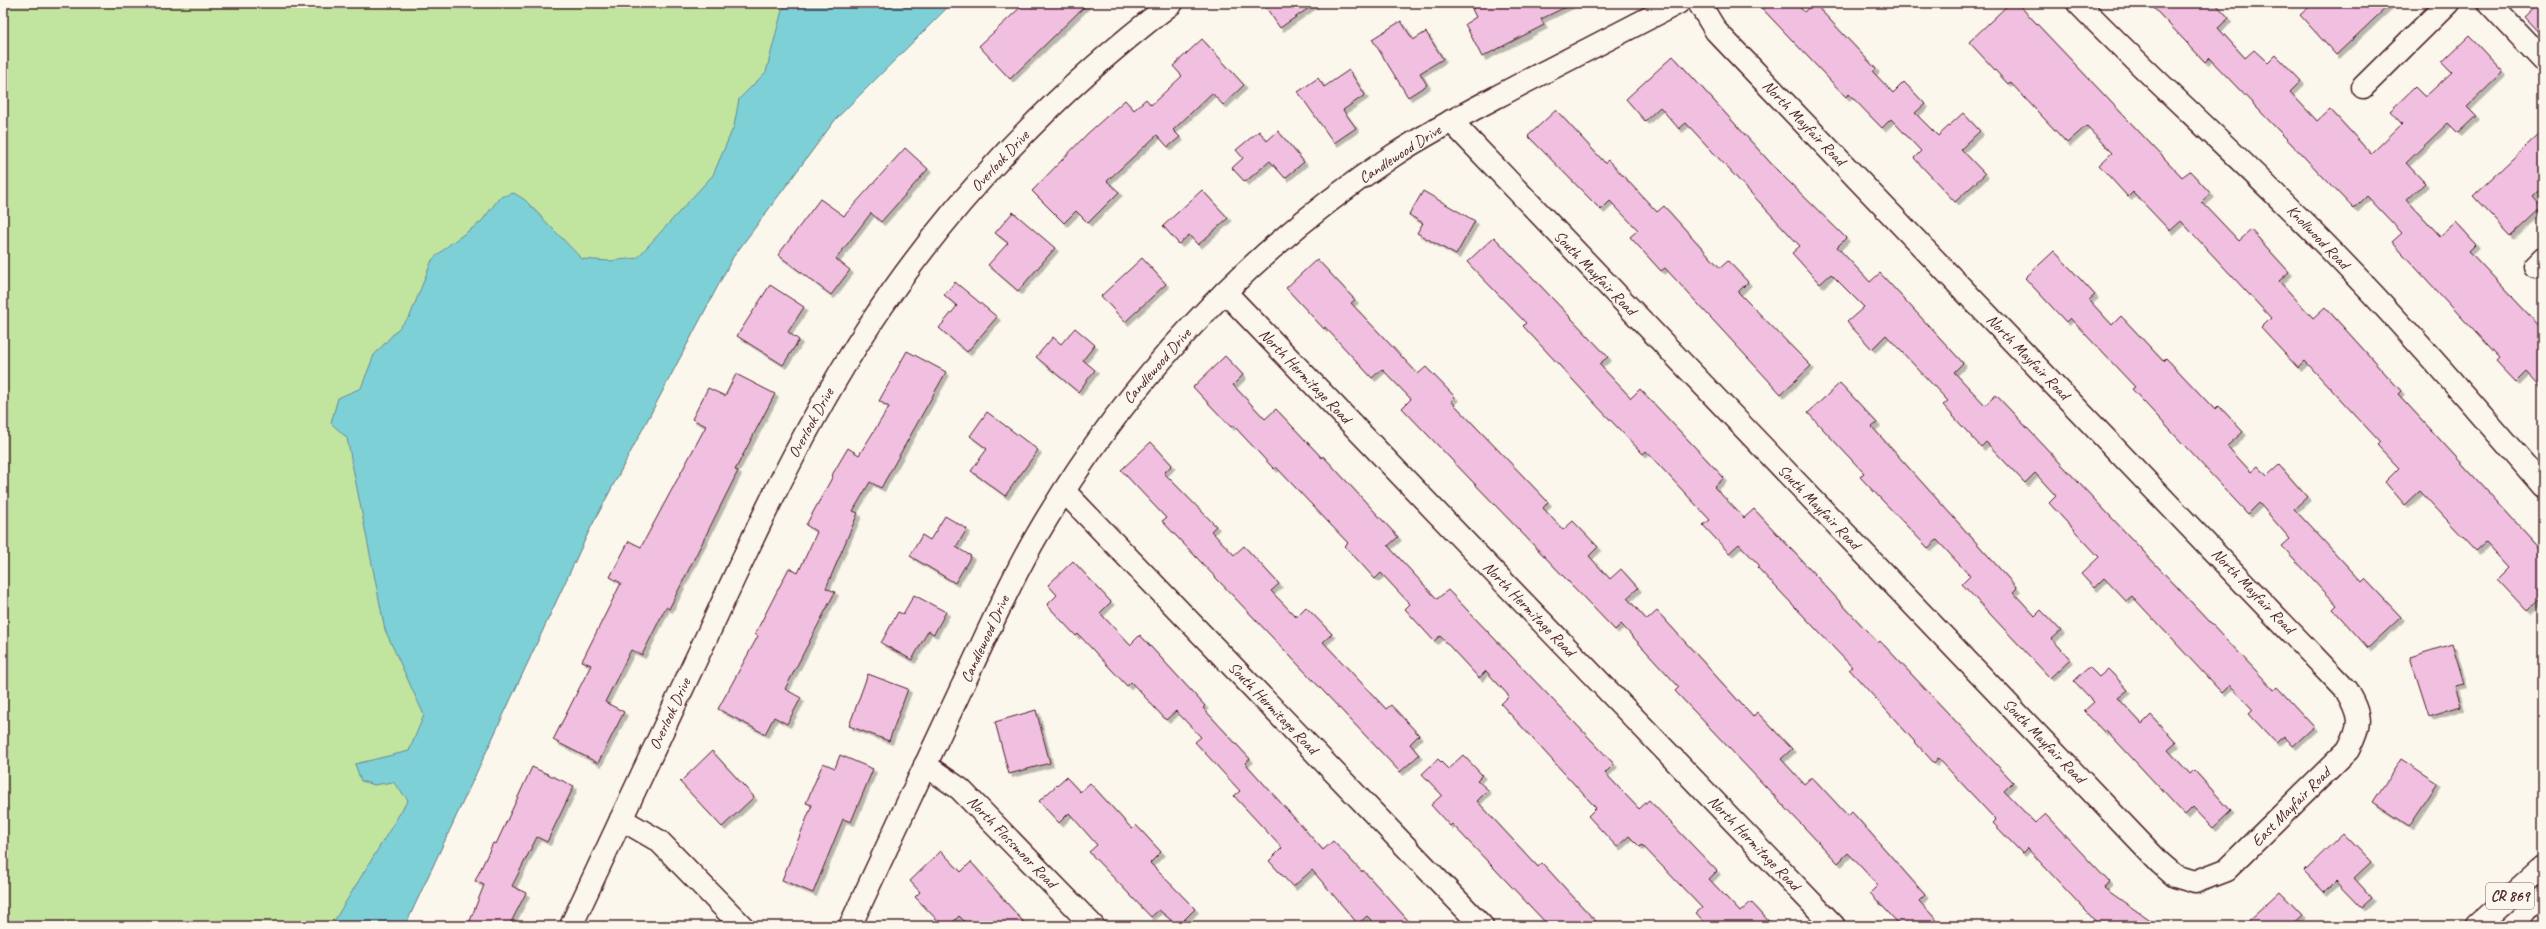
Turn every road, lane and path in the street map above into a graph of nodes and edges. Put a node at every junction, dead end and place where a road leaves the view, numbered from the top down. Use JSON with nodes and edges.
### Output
{"nodes":[{"id":1,"x":1172,"y":3,"type":"edge"},
{"id":2,"x":1678,"y":3,"type":"edge"},
{"id":3,"x":1699,"y":3,"type":"edge"},
{"id":4,"x":2078,"y":3,"type":"edge"},
{"id":5,"x":2448,"y":3,"type":"edge"},
{"id":6,"x":2489,"y":3,"type":"edge"},
{"id":7,"x":2543,"y":60,"type":"edge"},
{"id":8,"x":2363,"y":87,"type":"dead end"},
{"id":9,"x":1451,"y":121,"type":"junction"},
{"id":10,"x":1225,"y":292,"type":"junction"},
{"id":11,"x":2543,"y":486,"type":"edge"},
{"id":12,"x":1064,"y":491,"type":"junction"},
{"id":13,"x":2358,"y":710,"type":"joint"},
{"id":14,"x":926,"y":765,"type":"junction"},
{"id":15,"x":621,"y":819,"type":"junction"},
{"id":16,"x":2543,"y":867,"type":"edge"},
{"id":17,"x":2196,"y":882,"type":"joint"},
{"id":18,"x":571,"y":926,"type":"edge"},
{"id":19,"x":742,"y":926,"type":"edge"},
{"id":20,"x":850,"y":926,"type":"edge"},
{"id":21,"x":1093,"y":926,"type":"edge"},
{"id":22,"x":1482,"y":926,"type":"edge"},
{"id":23,"x":1834,"y":926,"type":"edge"},
{"id":24,"x":2477,"y":926,"type":"edge"}],
"edges":[{"from":1,"to":15,"type":"street","name":"Overlook Drive"},
{"from":2,"to":9,"type":"street","name":"Candlewood Drive"},
{"from":3,"to":13,"type":"street","name":"North Mayfair Road"},
{"from":4,"to":11,"type":"street","name":"Knollwood Road"},
{"from":5,"to":8,"type":"street"},
{"from":6,"to":7,"type":"street"},
{"from":9,"to":10,"type":"street","name":"Candlewood Drive"},
{"from":9,"to":17,"type":"street","name":"South Mayfair Road"},
{"from":10,"to":12,"type":"street","name":"Candlewood Drive"},
{"from":10,"to":23,"type":"street","name":"North Hermitage Road"},
{"from":12,"to":14,"type":"street","name":"Candlewood Drive"},
{"from":12,"to":22,"type":"street","name":"South Hermitage Road"},
{"from":13,"to":17,"type":"street","name":"East Mayfair Road"},
{"from":14,"to":20,"type":"street","name":"Candlewood Drive"},
{"from":14,"to":21,"type":"street","name":"North Flossmoor Road"},
{"from":15,"to":18,"type":"street","name":"Overlook Drive"},
{"from":15,"to":19,"type":"street"},
{"from":16,"to":24,"type":"street","number":"CR 869"}]}
